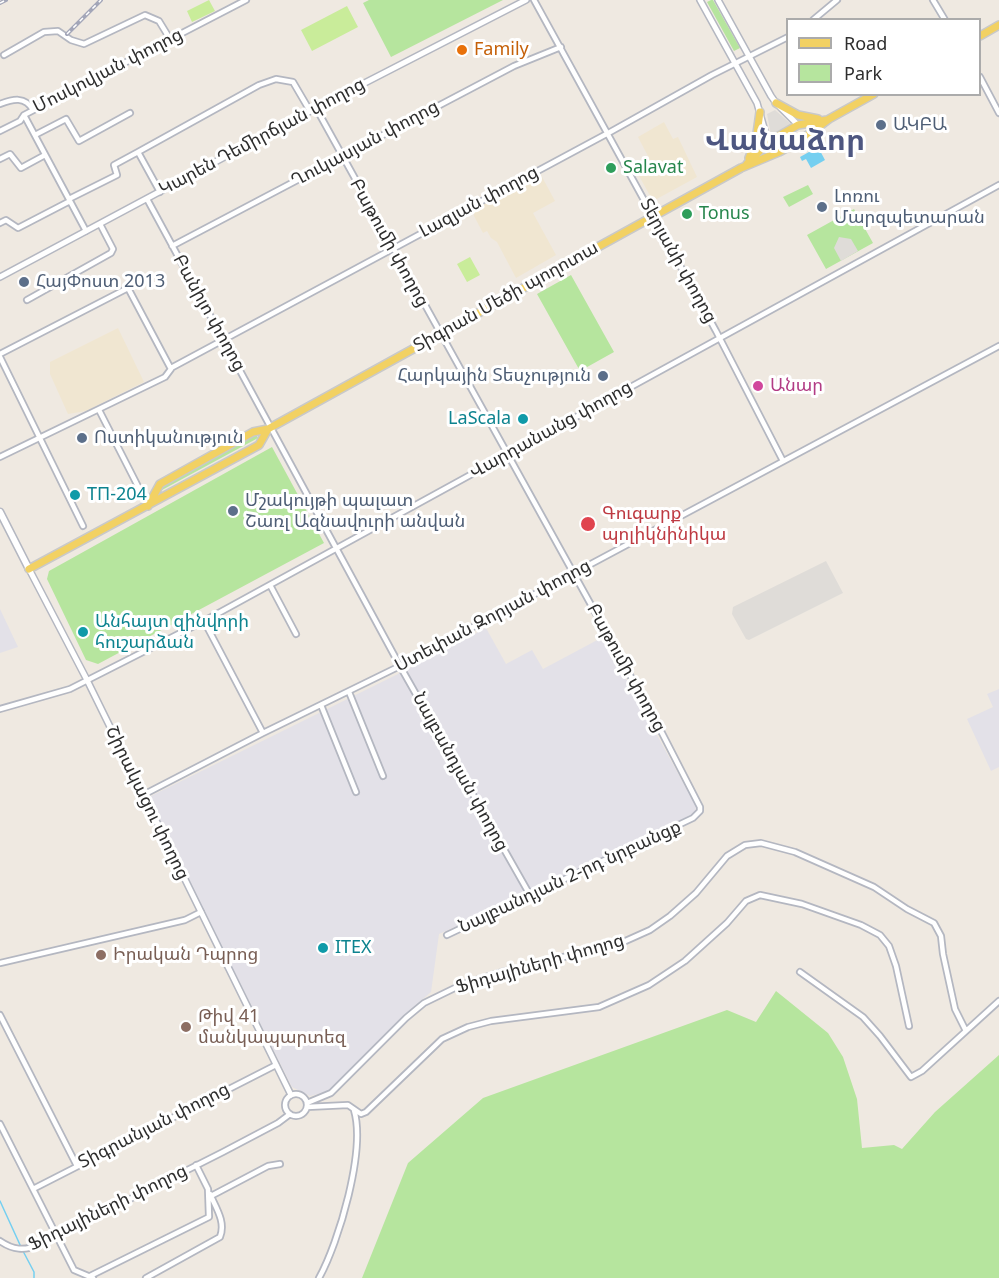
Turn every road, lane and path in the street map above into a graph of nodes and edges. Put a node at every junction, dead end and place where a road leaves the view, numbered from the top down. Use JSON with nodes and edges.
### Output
{"nodes":[{"id":1,"x":246,"y":0,"type":"edge"},
{"id":2,"x":526,"y":0,"type":"edge"},
{"id":3,"x":534,"y":0,"type":"edge"},
{"id":4,"x":700,"y":0,"type":"edge"},
{"id":5,"x":718,"y":0,"type":"edge"},
{"id":6,"x":837,"y":0,"type":"edge"},
{"id":7,"x":933,"y":0,"type":"edge"},
{"id":8,"x":815,"y":18,"type":"edge"},
{"id":9,"x":944,"y":18,"type":"edge"},
{"id":10,"x":999,"y":25,"type":"edge"},
{"id":11,"x":981,"y":35,"type":"edge"},
{"id":12,"x":786,"y":38,"type":"edge"},
{"id":13,"x":170,"y":39,"type":"junction"},
{"id":14,"x":561,"y":47,"type":"junction"},
{"id":15,"x":4,"y":55,"type":"dead end"},
{"id":16,"x":750,"y":57,"type":"junction"},
{"id":17,"x":735,"y":64,"type":"junction"},
{"id":18,"x":981,"y":79,"type":"edge"},
{"id":19,"x":871,"y":96,"type":"edge"},
{"id":20,"x":776,"y":103,"type":"junction"},
{"id":21,"x":0,"y":104,"type":"edge"},
{"id":22,"x":33,"y":110,"type":"junction"},
{"id":23,"x":313,"y":110,"type":"junction"},
{"id":24,"x":760,"y":112,"type":"junction"},
{"id":25,"x":130,"y":113,"type":"dead end"},
{"id":26,"x":999,"y":113,"type":"edge"},
{"id":27,"x":24,"y":115,"type":"junction"},
{"id":28,"x":829,"y":120,"type":"junction"},
{"id":29,"x":798,"y":125,"type":"junction"},
{"id":30,"x":0,"y":130,"type":"edge"},
{"id":31,"x":608,"y":134,"type":"junction"},
{"id":32,"x":35,"y":135,"type":"junction"},
{"id":33,"x":801,"y":140,"type":"junction"},
{"id":34,"x":768,"y":142,"type":"junction"},
{"id":35,"x":138,"y":152,"type":"junction"},
{"id":36,"x":779,"y":152,"type":"junction"},
{"id":37,"x":45,"y":155,"type":"junction"},
{"id":38,"x":341,"y":157,"type":"junction"},
{"id":39,"x":0,"y":159,"type":"edge"},
{"id":40,"x":745,"y":166,"type":"junction"},
{"id":41,"x":999,"y":185,"type":"edge"},
{"id":42,"x":160,"y":192,"type":"junction"},
{"id":43,"x":147,"y":199,"type":"junction"},
{"id":44,"x":70,"y":200,"type":"junction"},
{"id":45,"x":652,"y":216,"type":"junction"},
{"id":46,"x":0,"y":223,"type":"edge"},
{"id":47,"x":100,"y":224,"type":"junction"},
{"id":48,"x":86,"y":231,"type":"junction"},
{"id":49,"x":172,"y":246,"type":"junction"},
{"id":50,"x":392,"y":249,"type":"junction"},
{"id":51,"x":0,"y":278,"type":"edge"},
{"id":52,"x":27,"y":300,"type":"dead end"},
{"id":53,"x":440,"y":334,"type":"junction"},
{"id":54,"x":720,"y":338,"type":"junction"},
{"id":55,"x":222,"y":340,"type":"junction"},
{"id":56,"x":999,"y":346,"type":"edge"},
{"id":57,"x":0,"y":356,"type":"edge"},
{"id":58,"x":171,"y":368,"type":"junction"},
{"id":59,"x":99,"y":410,"type":"junction"},
{"id":60,"x":270,"y":428,"type":"junction"},
{"id":61,"x":40,"y":438,"type":"junction"},
{"id":62,"x":507,"y":454,"type":"junction"},
{"id":63,"x":0,"y":457,"type":"edge"},
{"id":64,"x":783,"y":461,"type":"junction"},
{"id":65,"x":148,"y":506,"type":"junction"},
{"id":66,"x":0,"y":512,"type":"edge"},
{"id":67,"x":83,"y":526,"type":"dead end"},
{"id":68,"x":337,"y":548,"type":"junction"},
{"id":69,"x":29,"y":569,"type":"junction"},
{"id":70,"x":574,"y":573,"type":"junction"},
{"id":71,"x":270,"y":585,"type":"junction"},
{"id":72,"x":204,"y":621,"type":"junction"},
{"id":73,"x":296,"y":634,"type":"dead end"},
{"id":74,"x":400,"y":666,"type":"junction"},
{"id":75,"x":87,"y":680,"type":"junction"},
{"id":76,"x":349,"y":692,"type":"junction"},
{"id":77,"x":321,"y":705,"type":"junction"},
{"id":78,"x":0,"y":709,"type":"edge"},
{"id":79,"x":263,"y":733,"type":"junction"},
{"id":80,"x":383,"y":776,"type":"dead end"},
{"id":81,"x":356,"y":792,"type":"dead end"},
{"id":82,"x":143,"y":795,"type":"junction"},
{"id":83,"x":693,"y":818,"type":"joint"},
{"id":84,"x":530,"y":895,"type":"junction"},
{"id":85,"x":201,"y":912,"type":"junction"},
{"id":86,"x":447,"y":935,"type":"dead end"},
{"id":87,"x":0,"y":963,"type":"edge"},
{"id":88,"x":800,"y":972,"type":"dead end"},
{"id":89,"x":999,"y":1001,"type":"edge"},
{"id":90,"x":0,"y":1015,"type":"edge"},
{"id":91,"x":2,"y":1024,"type":"edge"},
{"id":92,"x":909,"y":1026,"type":"dead end"},
{"id":93,"x":966,"y":1031,"type":"junction"},
{"id":94,"x":276,"y":1065,"type":"junction"},
{"id":95,"x":291,"y":1095,"type":"junction"},
{"id":96,"x":307,"y":1105,"type":"junction"},
{"id":97,"x":353,"y":1108,"type":"junction"},
{"id":98,"x":290,"y":1114,"type":"junction"},
{"id":99,"x":0,"y":1124,"type":"edge"},
{"id":100,"x":280,"y":1164,"type":"dead end"},
{"id":101,"x":77,"y":1166,"type":"junction"},
{"id":102,"x":196,"y":1166,"type":"junction"},
{"id":103,"x":33,"y":1189,"type":"junction"},
{"id":104,"x":208,"y":1189,"type":"junction"},
{"id":105,"x":211,"y":1196,"type":"junction"},
{"id":106,"x":56,"y":1237,"type":"junction"},
{"id":107,"x":0,"y":1241,"type":"edge"},
{"id":108,"x":80,"y":1276,"type":"edge"},
{"id":109,"x":91,"y":1277,"type":"edge"},
{"id":110,"x":146,"y":1278,"type":"edge"},
{"id":111,"x":319,"y":1278,"type":"edge"}],
"edges":[{"from":1,"to":13,"type":"street","name":"Մոսկովյան փողոց"},
{"from":2,"to":23,"type":"street","name":"Կարեն Դեմիրճյան փողոց"},
{"from":3,"to":14,"type":"street","name":"Տերյանի փողոց"},
{"from":4,"to":17,"type":"street"},
{"from":5,"to":16,"type":"street"},
{"from":6,"to":8,"type":"street"},
{"from":7,"to":9,"type":"street"},
{"from":10,"to":11,"type":"main road"},
{"from":12,"to":16,"type":"street","name":"Լազյան փողոց"},
{"from":13,"to":15,"type":"street"},
{"from":13,"to":22,"type":"street","name":"Մոսկովյան փողոց"},
{"from":14,"to":31,"type":"street","name":"Տերյանի փողոց"},
{"from":14,"to":38,"type":"street","name":"Ղուկասյան փողոց"},
{"from":16,"to":17,"type":"street","name":"Լազյան փողոց"},
{"from":16,"to":20,"type":"street"},
{"from":17,"to":24,"type":"street"},
{"from":17,"to":31,"type":"street","name":"Լազյան փողոց"},
{"from":18,"to":26,"type":"street"},
{"from":19,"to":28,"type":"main road","name":"Տիգրան Մեծի պողոտա"},
{"from":20,"to":28,"type":"main road"},
{"from":20,"to":29,"type":"street"},
{"from":21,"to":22,"type":"street"},
{"from":22,"to":27,"type":"street","name":"Մոսկովյան փողոց"},
{"from":23,"to":35,"type":"street","name":"Բաթումի փողոց"},
{"from":23,"to":38,"type":"street","name":"Բաթումի փողոց"},
{"from":23,"to":42,"type":"street","name":"Կարեն Դեմիրճյան փողոց"},
{"from":24,"to":34,"type":"street"},
{"from":24,"to":40,"type":"main road"},
{"from":25,"to":32,"type":"street"},
{"from":27,"to":30,"type":"street"},
{"from":27,"to":32,"type":"street","name":"Մոսկովյան փողոց"},
{"from":28,"to":29,"type":"main road","name":"Տիգրան Մեծի պողոտա"},
{"from":28,"to":33,"type":"main road","name":"Տիգրան Մեծի պողոտա"},
{"from":29,"to":33,"type":"main road"},
{"from":29,"to":34,"type":"main road","name":"Տիգրան Մեծի պողոտա"},
{"from":31,"to":45,"type":"street","name":"Տերյանի փողոց"},
{"from":31,"to":50,"type":"street","name":"Լազյան փողոց"},
{"from":32,"to":37,"type":"street","name":"Մոսկովյան փողոց"},
{"from":33,"to":36,"type":"main road","name":"Տիգրան Մեծի պողոտա"},
{"from":34,"to":36,"type":"main road"},
{"from":34,"to":40,"type":"main road","name":"Տիգրան Մեծի պողոտա"},
{"from":35,"to":42,"type":"street"},
{"from":35,"to":44,"type":"street","name":"Բաթումի փողոց"},
{"from":36,"to":40,"type":"main road","name":"Տիգրան Մեծի պողոտա"},
{"from":37,"to":39,"type":"street"},
{"from":37,"to":44,"type":"street","name":"Մոսկովյան փողոց"},
{"from":38,"to":49,"type":"street","name":"Ղուկասյան փողոց"},
{"from":38,"to":50,"type":"street","name":"Բաթումի փողոց"},
{"from":40,"to":45,"type":"main road","name":"Տիգրան Մեծի պողոտա"},
{"from":41,"to":54,"type":"street","name":"Վարդանանց փողոց"},
{"from":42,"to":43,"type":"street","name":"Կարեն Դեմիրճյան փողոց"},
{"from":43,"to":47,"type":"street","name":"Կարեն Դեմիրճյան փողոց"},
{"from":43,"to":49,"type":"street","name":"Բանիյո փողոց"},
{"from":44,"to":46,"type":"street"},
{"from":44,"to":48,"type":"street","name":"Մոսկովյան փողոց"},
{"from":45,"to":53,"type":"main road","name":"Տիգրան Մեծի պողոտա"},
{"from":45,"to":54,"type":"street","name":"Տերյանի փողոց"},
{"from":47,"to":48,"type":"street","name":"Կարեն Դեմիրճյան փողոց"},
{"from":47,"to":52,"type":"street"},
{"from":48,"to":51,"type":"street","name":"Կարեն Դեմիրճյան փողոց"},
{"from":49,"to":55,"type":"street","name":"Բանիյո փողոց"},
{"from":50,"to":53,"type":"street","name":"Բաթումի փողոց"},
{"from":50,"to":55,"type":"street","name":"Լազյան փողոց"},
{"from":53,"to":60,"type":"main road","name":"Տիգրան Մեծի պողոտա"},
{"from":53,"to":62,"type":"street","name":"Բաթումի փողոց"},
{"from":54,"to":62,"type":"street","name":"Վարդանանց փողոց"},
{"from":54,"to":64,"type":"street","name":"Տերյանի փողոց"},
{"from":55,"to":58,"type":"street","name":"Լազյան փողոց"},
{"from":55,"to":60,"type":"street","name":"Բանիյո փողոց"},
{"from":56,"to":64,"type":"street","name":"Ստեփան Զորյան փողոց"},
{"from":57,"to":58,"type":"street"},
{"from":57,"to":61,"type":"street"},
{"from":58,"to":59,"type":"street","name":"Լազյան փողոց"},
{"from":59,"to":61,"type":"street","name":"Լազյան փողոց"},
{"from":59,"to":65,"type":"street"},
{"from":60,"to":65,"type":"main road","name":"Տիգրան Մեծի պողոտա"},
{"from":60,"to":65,"type":"main road","name":"Տիգրան Մեծի պողոտա"},
{"from":60,"to":68,"type":"street","name":"Նալբանդյան փողոց"},
{"from":61,"to":63,"type":"street","name":"Լազյան փողոց"},
{"from":61,"to":67,"type":"street"},
{"from":62,"to":68,"type":"street","name":"Վարդանանց փողոց"},
{"from":62,"to":70,"type":"street","name":"Բաթումի փողոց"},
{"from":64,"to":70,"type":"street","name":"Ստեփան Զորյան փողոց"},
{"from":65,"to":69,"type":"main road","name":"Տիգրան Մեծի պողոտա"},
{"from":66,"to":69,"type":"main road","name":"Շիրակացու փողոց"},
{"from":68,"to":71,"type":"street","name":"Վարդանանց փողոց"},
{"from":68,"to":74,"type":"street","name":"Նալբանդյան փողոց"},
{"from":69,"to":75,"type":"street","name":"Շիրակացու փողոց"},
{"from":70,"to":74,"type":"street","name":"Ստեփան Զորյան փողոց"},
{"from":70,"to":83,"type":"street","name":"Բաթումի փողոց"},
{"from":71,"to":72,"type":"street","name":"Վարդանանց փողոց"},
{"from":71,"to":73,"type":"street"},
{"from":72,"to":75,"type":"street","name":"Վարդանանց փողոց"},
{"from":72,"to":79,"type":"street"},
{"from":74,"to":76,"type":"street","name":"Ստեփան Զորյան փողոց"},
{"from":74,"to":84,"type":"street","name":"Նալբանդյան փողոց"},
{"from":75,"to":78,"type":"street","name":"Վարդանանց փողոց"},
{"from":75,"to":82,"type":"street","name":"Շիրակացու փողոց"},
{"from":76,"to":77,"type":"street","name":"Ստեփան Զորյան փողոց"},
{"from":76,"to":80,"type":"street"},
{"from":77,"to":79,"type":"street","name":"Ստեփան Զորյան փողոց"},
{"from":77,"to":81,"type":"street"},
{"from":79,"to":82,"type":"street","name":"Ստեփան Զորյան փողոց"},
{"from":82,"to":85,"type":"street","name":"Շիրակացու փողոց"},
{"from":83,"to":84,"type":"street","name":"Նալբանդյան 2-րդ նրբանցք"},
{"from":84,"to":86,"type":"street","name":"Նալբանդյան 2-րդ նրբանցք"},
{"from":85,"to":87,"type":"street"},
{"from":85,"to":94,"type":"street","name":"Շիրակացու փողոց"},
{"from":88,"to":93,"type":"street"},
{"from":89,"to":93,"type":"street"},
{"from":90,"to":91,"type":"street"},
{"from":91,"to":101,"type":"street"},
{"from":92,"to":97,"type":"street"},
{"from":93,"to":96,"type":"street","name":"Ֆիդայիների փողոց"},
{"from":94,"to":95,"type":"street","name":"Շիրակացու փողոց"},
{"from":94,"to":101,"type":"street","name":"Տիգրանյան փողոց"},
{"from":95,"to":96,"type":"street"},
{"from":95,"to":98,"type":"street"},
{"from":96,"to":97,"type":"street"},
{"from":96,"to":98,"type":"street"},
{"from":97,"to":111,"type":"street"},
{"from":98,"to":102,"type":"street","name":"Ֆիդայիների փողոց"},
{"from":99,"to":103,"type":"street"},
{"from":100,"to":105,"type":"street"},
{"from":101,"to":103,"type":"street","name":"Տիգրանյան փողոց"},
{"from":102,"to":104,"type":"street"},
{"from":102,"to":106,"type":"street","name":"Ֆիդայիների փողոց"},
{"from":103,"to":106,"type":"street"},
{"from":104,"to":105,"type":"street"},
{"from":104,"to":109,"type":"street"},
{"from":105,"to":110,"type":"street"},
{"from":106,"to":107,"type":"street","name":"Ֆիդայիների փողոց"},
{"from":106,"to":108,"type":"street"},
{"from":108,"to":109,"type":"street"}]}
